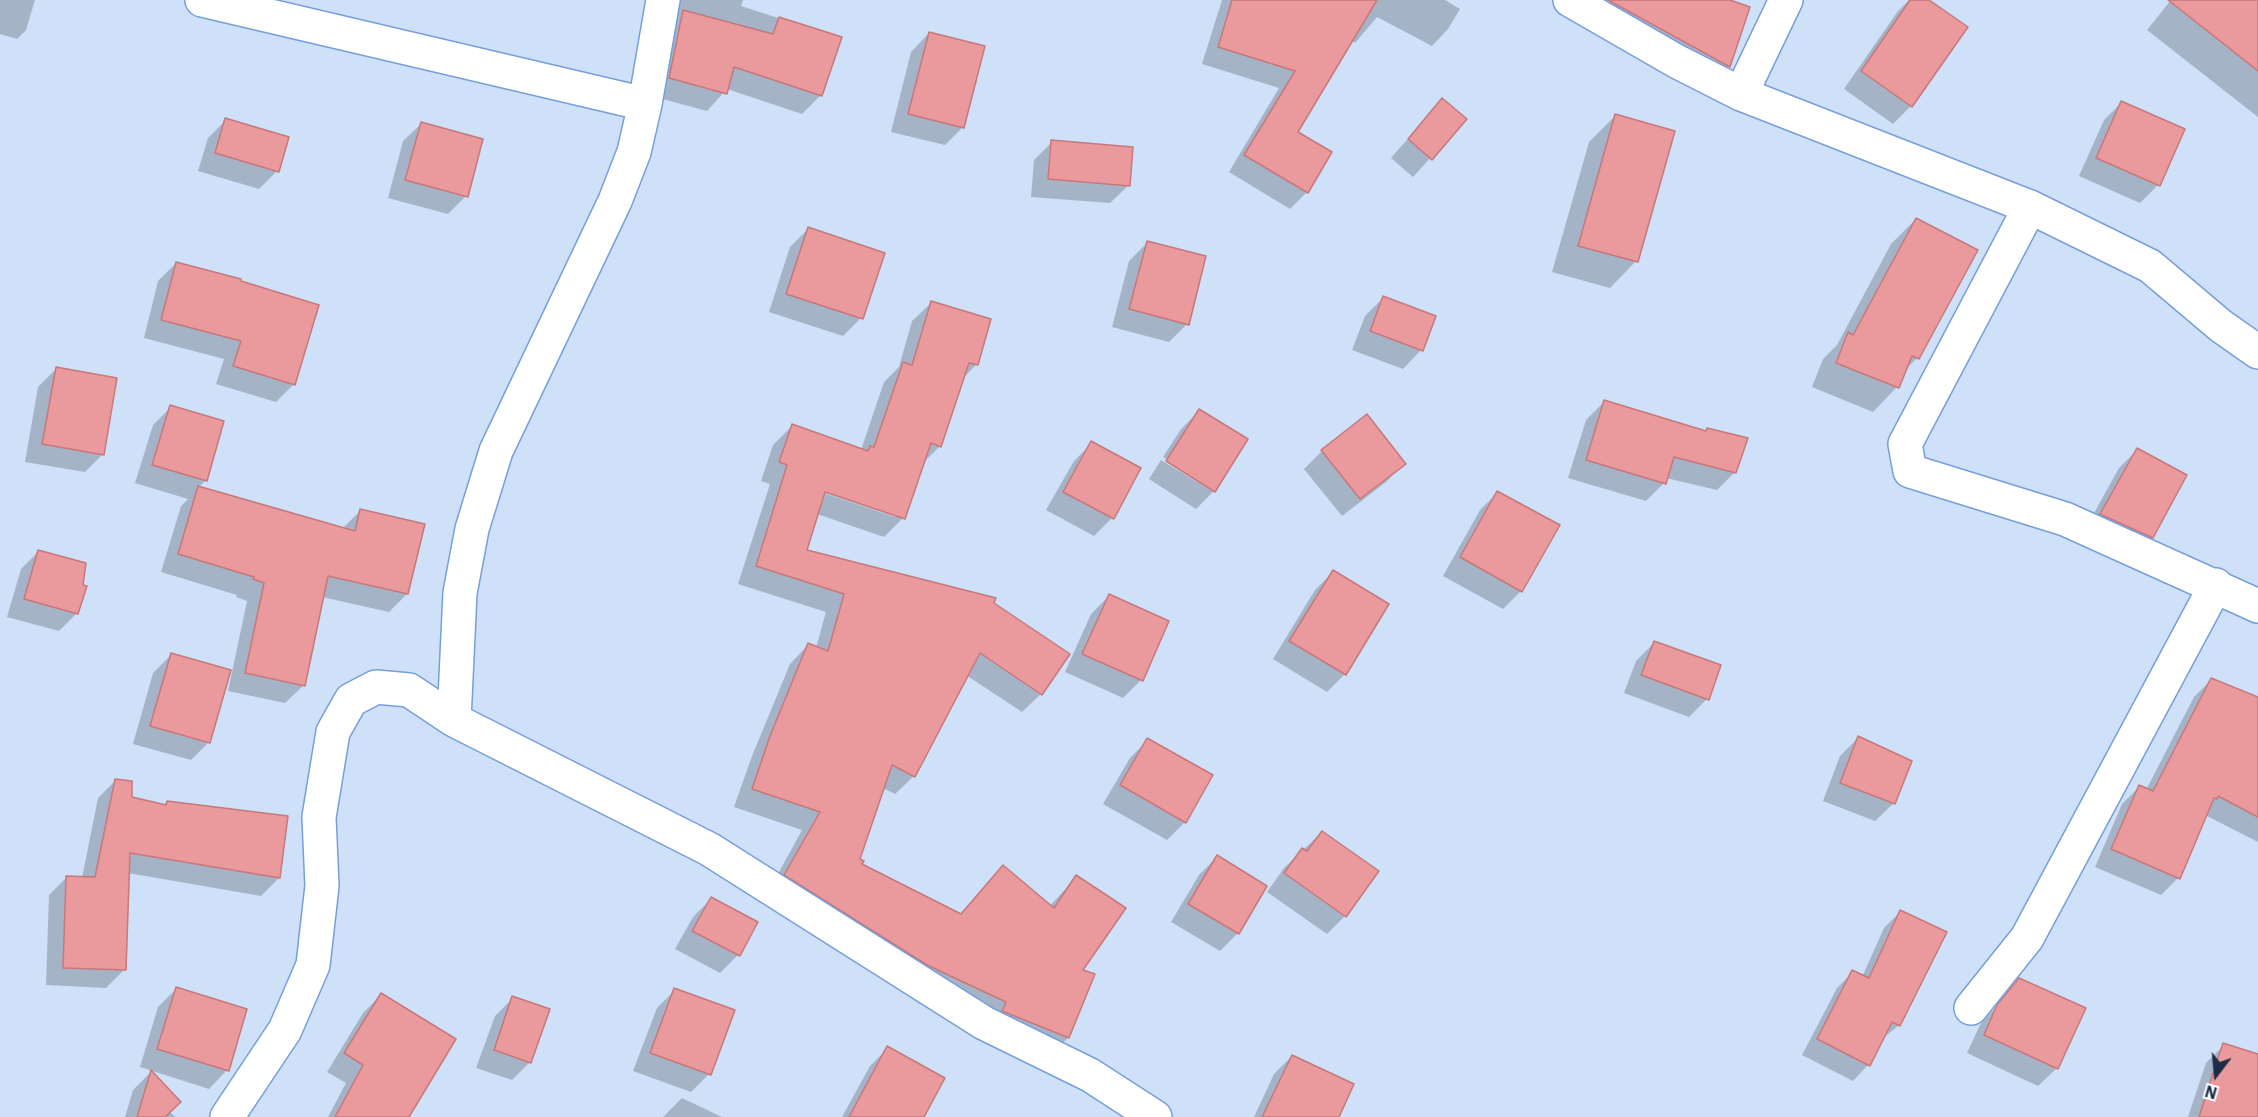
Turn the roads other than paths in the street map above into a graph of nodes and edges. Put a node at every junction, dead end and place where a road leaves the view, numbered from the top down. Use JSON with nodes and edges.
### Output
{"nodes":[{"id":1,"x":202,"y":0,"type":"edge"},
{"id":2,"x":663,"y":0,"type":"edge"},
{"id":3,"x":1570,"y":0,"type":"edge"},
{"id":4,"x":1786,"y":0,"type":"edge"},
{"id":5,"x":1741,"y":94,"type":"junction"},
{"id":6,"x":645,"y":104,"type":"junction"},
{"id":7,"x":2030,"y":207,"type":"junction"},
{"id":8,"x":2258,"y":352,"type":"edge"},
{"id":9,"x":2216,"y":585,"type":"junction"},
{"id":10,"x":2258,"y":606,"type":"edge"},
{"id":11,"x":454,"y":720,"type":"junction"},
{"id":12,"x":1971,"y":1008,"type":"dead end"},
{"id":13,"x":227,"y":1117,"type":"edge"},
{"id":14,"x":1155,"y":1117,"type":"edge"}],
"edges":[{"from":1,"to":6,"type":"street"},
{"from":2,"to":6,"type":"street"},
{"from":3,"to":5,"type":"street"},
{"from":4,"to":5,"type":"street"},
{"from":5,"to":7,"type":"street"},
{"from":6,"to":11,"type":"street"},
{"from":7,"to":8,"type":"street"},
{"from":7,"to":9,"type":"street"},
{"from":9,"to":10,"type":"street"},
{"from":9,"to":12,"type":"street"},
{"from":11,"to":13,"type":"street"},
{"from":11,"to":14,"type":"street"}]}
